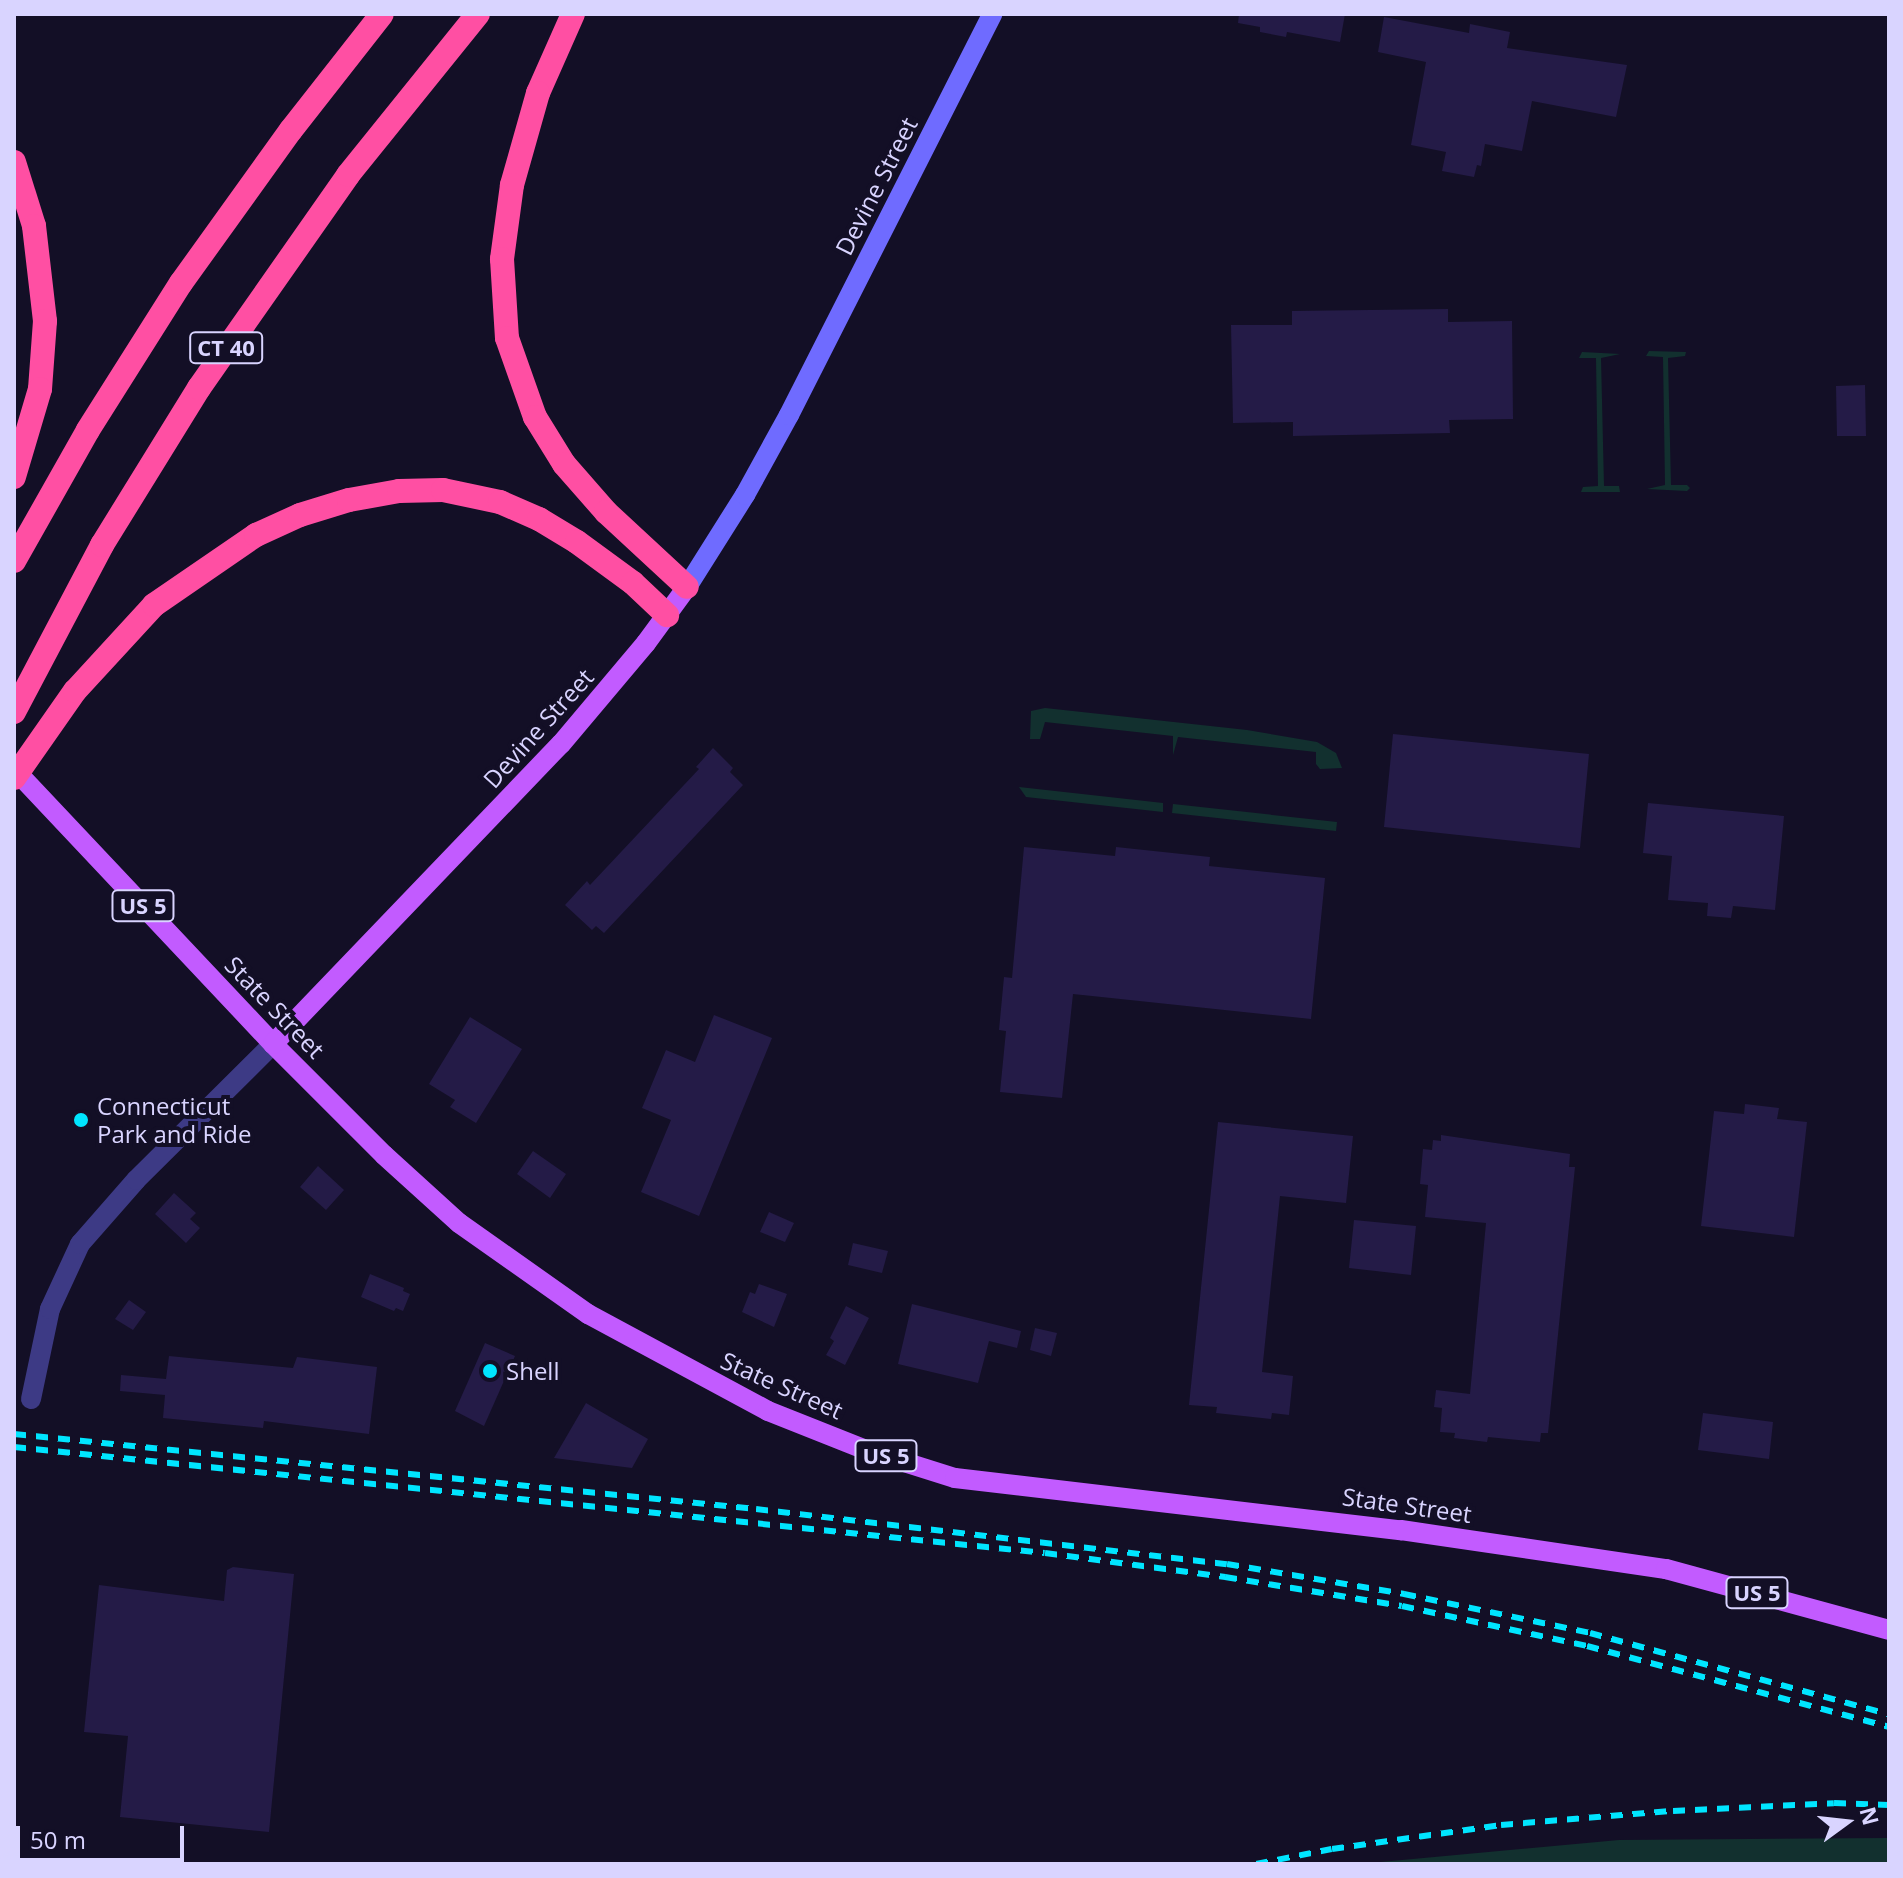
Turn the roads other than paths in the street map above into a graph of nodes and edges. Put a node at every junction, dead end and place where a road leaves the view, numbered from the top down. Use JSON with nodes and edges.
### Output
{"nodes":[{"id":1,"x":382,"y":14,"type":"edge"},
{"id":2,"x":478,"y":14,"type":"edge"},
{"id":3,"x":573,"y":14,"type":"edge"},
{"id":4,"x":992,"y":14,"type":"edge"},
{"id":5,"x":14,"y":162,"type":"edge"},
{"id":6,"x":14,"y":477,"type":"edge"},
{"id":7,"x":14,"y":561,"type":"edge"},
{"id":8,"x":687,"y":587,"type":"junction"},
{"id":9,"x":667,"y":615,"type":"junction"},
{"id":10,"x":15,"y":711,"type":"edge"},
{"id":11,"x":14,"y":769,"type":"edge"},
{"id":12,"x":14,"y":778,"type":"edge"},
{"id":13,"x":273,"y":1044,"type":"junction"},
{"id":14,"x":31,"y":1399,"type":"dead end"},
{"id":15,"x":1889,"y":1630,"type":"edge"}],
"edges":[{"from":1,"to":7,"type":"highway","number":"CT 40"},
{"from":2,"to":10,"type":"highway","number":"CT 40"},
{"from":3,"to":8,"type":"highway"},
{"from":4,"to":8,"type":"main road","name":"Devine Street"},
{"from":5,"to":6,"type":"highway"},
{"from":8,"to":9,"type":"main road","name":"Devine Street"},
{"from":9,"to":12,"type":"highway"},
{"from":9,"to":13,"type":"main road","name":"Devine Street"},
{"from":11,"to":13,"type":"main road","name":"State Street","number":"US 5"},
{"from":13,"to":14,"type":"street","name":"Devine Street"},
{"from":13,"to":15,"type":"main road","name":"State Street","number":"US 5"}]}
